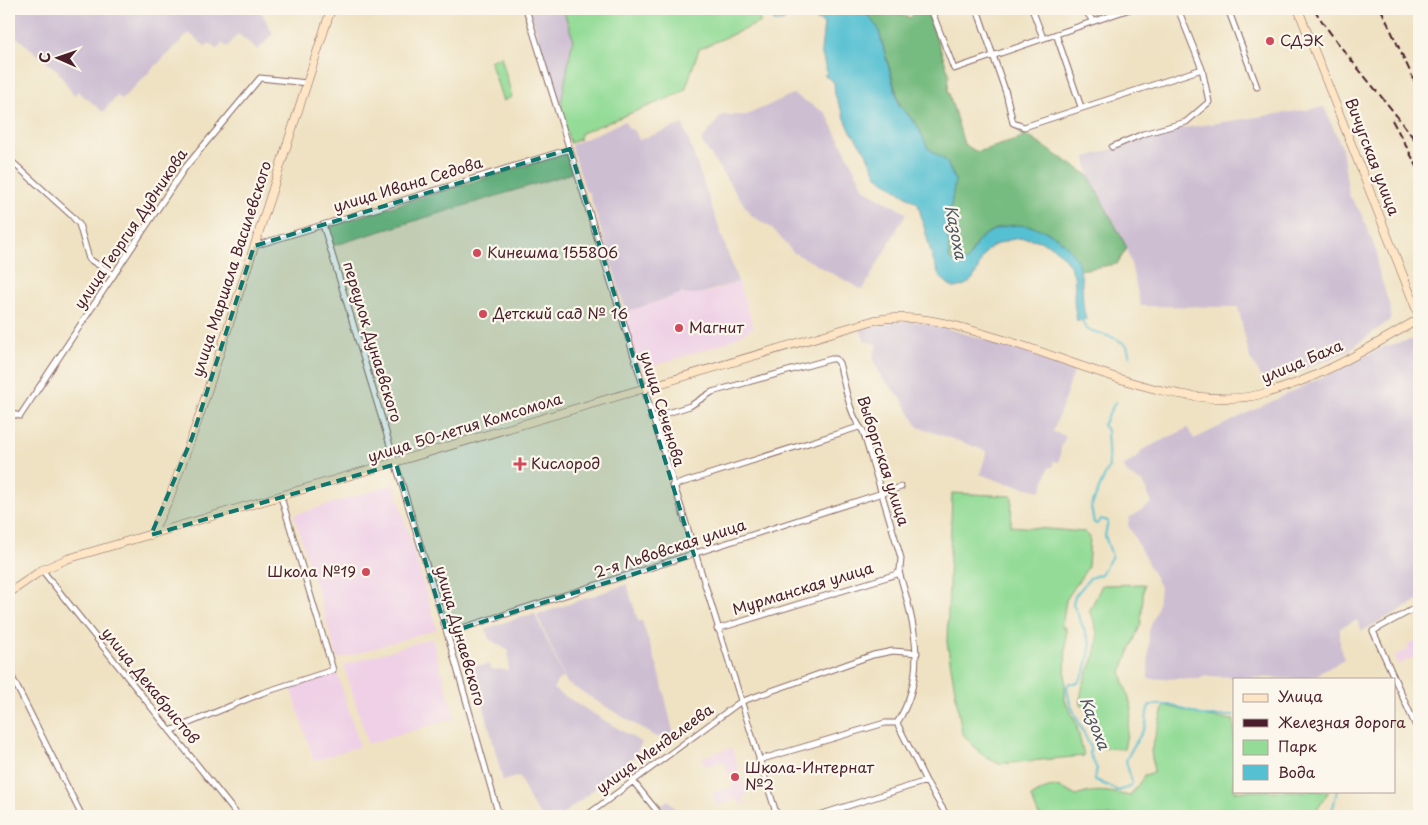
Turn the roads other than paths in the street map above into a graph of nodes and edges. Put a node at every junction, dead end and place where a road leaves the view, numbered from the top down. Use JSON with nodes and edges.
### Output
{"nodes":[{"id":1,"x":331,"y":9,"type":"edge"},
{"id":2,"x":526,"y":9,"type":"edge"},
{"id":3,"x":931,"y":9,"type":"edge"},
{"id":4,"x":977,"y":9,"type":"edge"},
{"id":5,"x":1032,"y":9,"type":"edge"},
{"id":6,"x":1084,"y":9,"type":"edge"},
{"id":7,"x":1130,"y":9,"type":"edge"},
{"id":8,"x":1178,"y":9,"type":"edge"},
{"id":9,"x":1228,"y":9,"type":"edge"},
{"id":10,"x":1298,"y":9,"type":"edge"},
{"id":11,"x":1093,"y":21,"type":"junction"},
{"id":12,"x":1056,"y":34,"type":"junction"},
{"id":13,"x":1043,"y":38,"type":"junction"},
{"id":14,"x":993,"y":54,"type":"junction"},
{"id":15,"x":1202,"y":69,"type":"junction"},
{"id":16,"x":307,"y":83,"type":"junction"},
{"id":17,"x":1257,"y":87,"type":"dead end"},
{"id":18,"x":1081,"y":107,"type":"junction"},
{"id":19,"x":1112,"y":147,"type":"dead end"},
{"id":20,"x":570,"y":149,"type":"junction"},
{"id":21,"x":9,"y":159,"type":"edge"},
{"id":22,"x":324,"y":228,"type":"dead end"},
{"id":23,"x":254,"y":246,"type":"junction"},
{"id":24,"x":114,"y":275,"type":"junction"},
{"id":25,"x":1419,"y":317,"type":"edge"},
{"id":26,"x":1119,"y":378,"type":"joint"},
{"id":27,"x":642,"y":388,"type":"junction"},
{"id":28,"x":9,"y":413,"type":"edge"},
{"id":29,"x":651,"y":418,"type":"junction"},
{"id":30,"x":859,"y":427,"type":"junction"},
{"id":31,"x":396,"y":464,"type":"junction"},
{"id":32,"x":672,"y":486,"type":"junction"},
{"id":33,"x":901,"y":487,"type":"dead end"},
{"id":34,"x":883,"y":494,"type":"junction"},
{"id":35,"x":281,"y":497,"type":"junction"},
{"id":36,"x":151,"y":535,"type":"junction"},
{"id":37,"x":694,"y":555,"type":"junction"},
{"id":38,"x":42,"y":570,"type":"junction"},
{"id":39,"x":898,"y":573,"type":"junction"},
{"id":40,"x":9,"y":593,"type":"edge"},
{"id":41,"x":1419,"y":606,"type":"edge"},
{"id":42,"x":717,"y":629,"type":"junction"},
{"id":43,"x":446,"y":633,"type":"junction"},
{"id":44,"x":917,"y":653,"type":"junction"},
{"id":45,"x":9,"y":671,"type":"edge"},
{"id":46,"x":1394,"y":678,"type":"edge"},
{"id":47,"x":1396,"y":682,"type":"edge"},
{"id":48,"x":740,"y":702,"type":"junction"},
{"id":49,"x":897,"y":723,"type":"junction"},
{"id":50,"x":170,"y":731,"type":"junction"},
{"id":51,"x":1419,"y":733,"type":"edge"},
{"id":52,"x":759,"y":760,"type":"junction"},
{"id":53,"x":632,"y":780,"type":"junction"},
{"id":54,"x":926,"y":781,"type":"junction"},
{"id":55,"x":82,"y":816,"type":"edge"},
{"id":56,"x":238,"y":816,"type":"edge"},
{"id":57,"x":499,"y":816,"type":"edge"},
{"id":58,"x":586,"y":816,"type":"edge"},
{"id":59,"x":662,"y":816,"type":"edge"},
{"id":60,"x":776,"y":816,"type":"edge"},
{"id":61,"x":816,"y":816,"type":"edge"},
{"id":62,"x":947,"y":816,"type":"edge"}],
"edges":[{"from":1,"to":16,"type":"main road","name":"улица Маршала Василевского"},
{"from":2,"to":20,"type":"street","name":"улица Сеченова"},
{"from":3,"to":14,"type":"street"},
{"from":4,"to":14,"type":"street"},
{"from":5,"to":13,"type":"street"},
{"from":6,"to":11,"type":"street"},
{"from":7,"to":11,"type":"street"},
{"from":8,"to":15,"type":"street"},
{"from":9,"to":17,"type":"street"},
{"from":10,"to":25,"type":"main road","name":"Вичугская улица"},
{"from":11,"to":12,"type":"street"},
{"from":12,"to":13,"type":"street"},
{"from":12,"to":18,"type":"street"},
{"from":13,"to":14,"type":"street"},
{"from":14,"to":18,"type":"street"},
{"from":15,"to":18,"type":"street"},
{"from":15,"to":19,"type":"street"},
{"from":16,"to":23,"type":"main road","name":"улица Маршала Василевского"},
{"from":16,"to":24,"type":"street","name":"улица Георгия Дудникова"},
{"from":20,"to":23,"type":"street","name":"улица Ивана Седова"},
{"from":20,"to":27,"type":"street","name":"улица Сеченова"},
{"from":21,"to":24,"type":"street"},
{"from":22,"to":31,"type":"street","name":"переулок Дунаевского"},
{"from":23,"to":36,"type":"main road","name":"улица Маршала Василевского"},
{"from":24,"to":28,"type":"street","name":"улица Георгия Дудникова"},
{"from":25,"to":26,"type":"main road","name":"улица Баха"},
{"from":26,"to":27,"type":"main road","name":"улица 50-летия Комсомола"},
{"from":27,"to":29,"type":"street","name":"улица Сеченова"},
{"from":27,"to":31,"type":"main road","name":"улица 50-летия Комсомола"},
{"from":29,"to":30,"type":"street","name":"Выборгская улица"},
{"from":29,"to":32,"type":"street","name":"улица Сеченова"},
{"from":30,"to":32,"type":"street"},
{"from":30,"to":34,"type":"street","name":"Выборгская улица"},
{"from":31,"to":35,"type":"main road","name":"улица 50-летия Комсомола"},
{"from":31,"to":43,"type":"street","name":"улица Дунаевского"},
{"from":32,"to":37,"type":"street","name":"улица Сеченова"},
{"from":33,"to":34,"type":"street","name":"2-я Львовская улица"},
{"from":34,"to":37,"type":"street","name":"2-я Львовская улица"},
{"from":34,"to":39,"type":"street","name":"Выборгская улица"},
{"from":35,"to":36,"type":"main road","name":"улица 50-летия Комсомола"},
{"from":35,"to":50,"type":"street"},
{"from":36,"to":38,"type":"main road","name":"улица 50-летия Комсомола"},
{"from":37,"to":42,"type":"street","name":"улица Сеченова"},
{"from":37,"to":43,"type":"street","name":"2-я Львовская улица"},
{"from":38,"to":40,"type":"main road","name":"улица 50-летия Комсомола"},
{"from":38,"to":50,"type":"street","name":"улица Декабристов"},
{"from":39,"to":42,"type":"street","name":"Мурманская улица"},
{"from":39,"to":44,"type":"street","name":"Выборгская улица"},
{"from":41,"to":46,"type":"street"},
{"from":42,"to":48,"type":"street","name":"улица Сеченова"},
{"from":43,"to":57,"type":"street","name":"улица Дунаевского"},
{"from":44,"to":48,"type":"street","name":"улица Менделеева"},
{"from":44,"to":49,"type":"street","name":"Выборгская улица"},
{"from":45,"to":55,"type":"street"},
{"from":47,"to":51,"type":"street"},
{"from":48,"to":52,"type":"street","name":"улица Сеченова"},
{"from":48,"to":53,"type":"street","name":"улица Менделеева"},
{"from":49,"to":52,"type":"street"},
{"from":49,"to":54,"type":"street"},
{"from":50,"to":56,"type":"street","name":"улица Декабристов"},
{"from":52,"to":60,"type":"street","name":"улица Сеченова"},
{"from":53,"to":58,"type":"street","name":"улица Менделеева"},
{"from":53,"to":59,"type":"street"},
{"from":54,"to":61,"type":"street"},
{"from":54,"to":62,"type":"street"}]}
